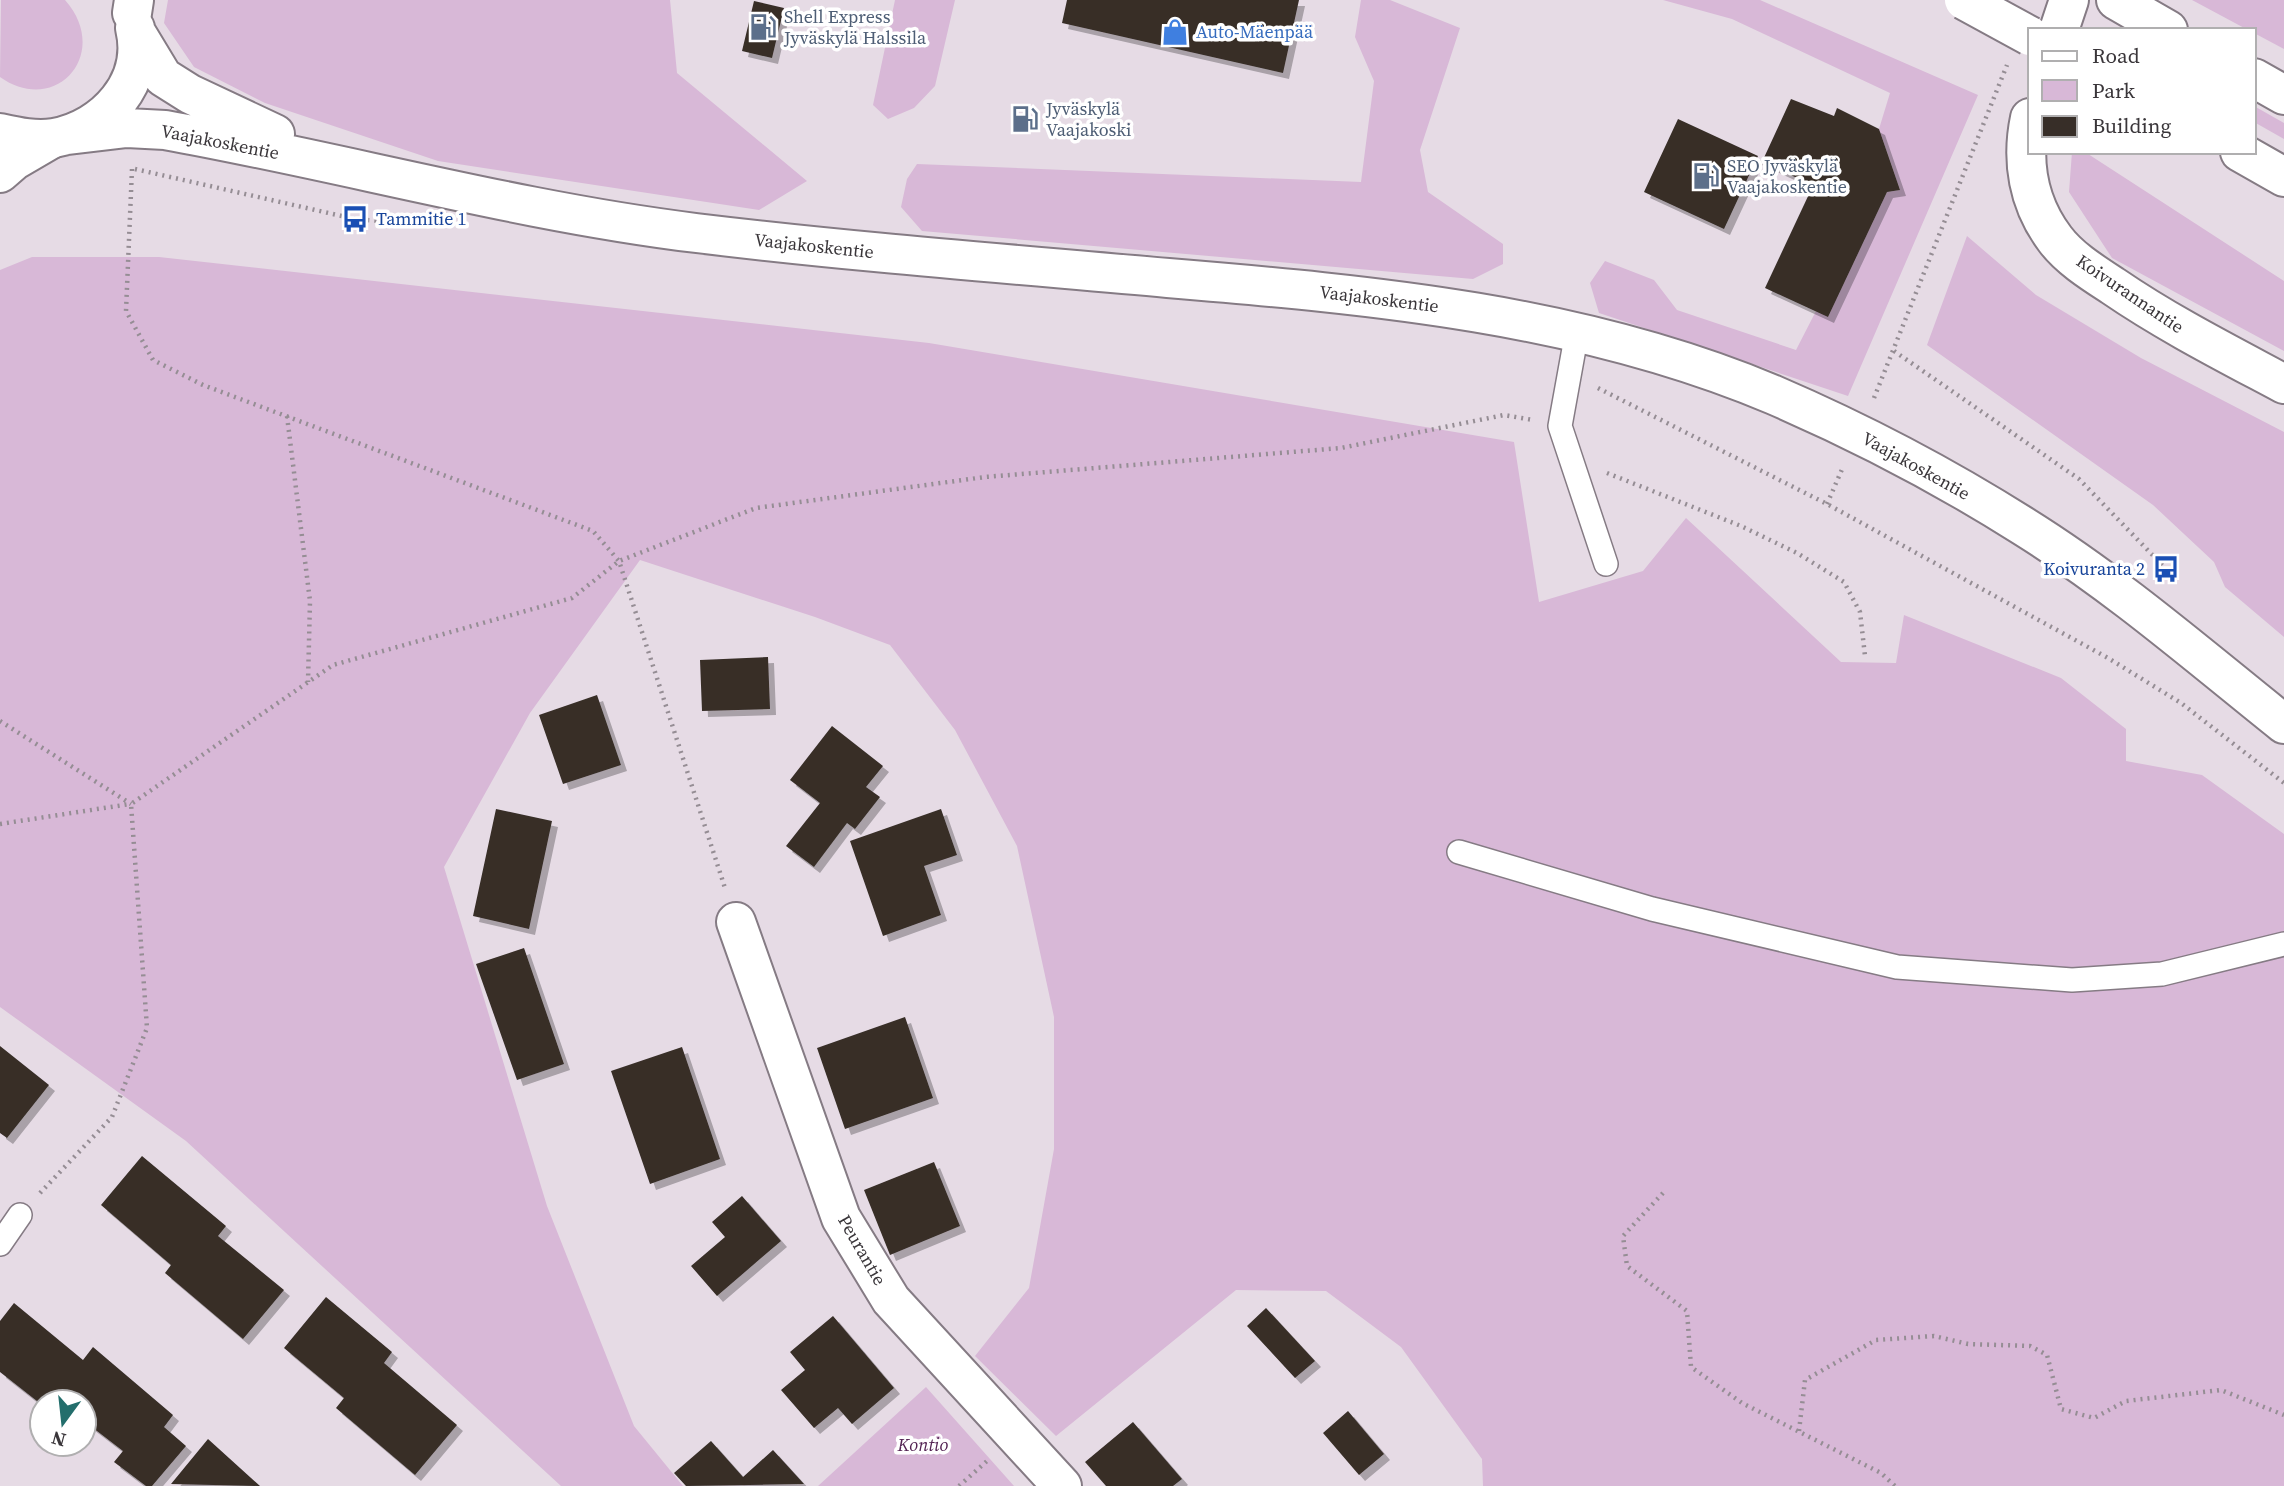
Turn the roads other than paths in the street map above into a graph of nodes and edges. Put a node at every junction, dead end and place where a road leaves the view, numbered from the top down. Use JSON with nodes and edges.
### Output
{"nodes":[{"id":1,"x":1964,"y":0,"type":"edge"},
{"id":2,"x":2069,"y":0,"type":"edge"},
{"id":3,"x":2116,"y":0,"type":"edge"},
{"id":4,"x":132,"y":12,"type":"edge"},
{"id":5,"x":2060,"y":28,"type":"edge"},
{"id":6,"x":2164,"y":28,"type":"edge"},
{"id":7,"x":2028,"y":35,"type":"edge"},
{"id":8,"x":2256,"y":79,"type":"edge"},
{"id":9,"x":2284,"y":95,"type":"edge"},
{"id":10,"x":2028,"y":127,"type":"edge"},
{"id":11,"x":0,"y":133,"type":"edge"},
{"id":12,"x":60,"y":137,"type":"junction"},
{"id":13,"x":2244,"y":154,"type":"edge"},
{"id":14,"x":0,"y":173,"type":"edge"},
{"id":15,"x":370,"y":175,"type":"junction"},
{"id":16,"x":2284,"y":177,"type":"edge"},
{"id":17,"x":1577,"y":332,"type":"junction"},
{"id":18,"x":2284,"y":384,"type":"edge"},
{"id":19,"x":1606,"y":564,"type":"dead end"},
{"id":20,"x":2284,"y":724,"type":"edge"},
{"id":21,"x":1459,"y":852,"type":"dead end"},
{"id":22,"x":736,"y":922,"type":"road end"},
{"id":23,"x":2284,"y":944,"type":"edge"},
{"id":24,"x":20,"y":1215,"type":"road end"},
{"id":25,"x":0,"y":1244,"type":"edge"},
{"id":26,"x":1062,"y":1486,"type":"edge"}],
"edges":[{"from":1,"to":7,"type":"main road","bridge":true},
{"from":2,"to":5,"type":"main road"},
{"from":3,"to":6,"type":"main road"},
{"from":4,"to":12,"type":"main road"},
{"from":4,"to":15,"type":"main road","name":"Vaajakoskentie"},
{"from":8,"to":9,"type":"main road"},
{"from":10,"to":18,"type":"main road","name":"Koivurannantie"},
{"from":11,"to":12,"type":"main road"},
{"from":12,"to":14,"type":"main road"},
{"from":12,"to":15,"type":"main road","name":"Vaajakoskentie"},
{"from":13,"to":16,"type":"main road"},
{"from":15,"to":17,"type":"main road","name":"Vaajakoskentie"},
{"from":17,"to":19,"type":"lane"},
{"from":17,"to":20,"type":"main road","name":"Vaajakoskentie"},
{"from":21,"to":23,"type":"lane"},
{"from":22,"to":26,"type":"main road","name":"Peurantie"},
{"from":24,"to":25,"type":"lane"}]}
